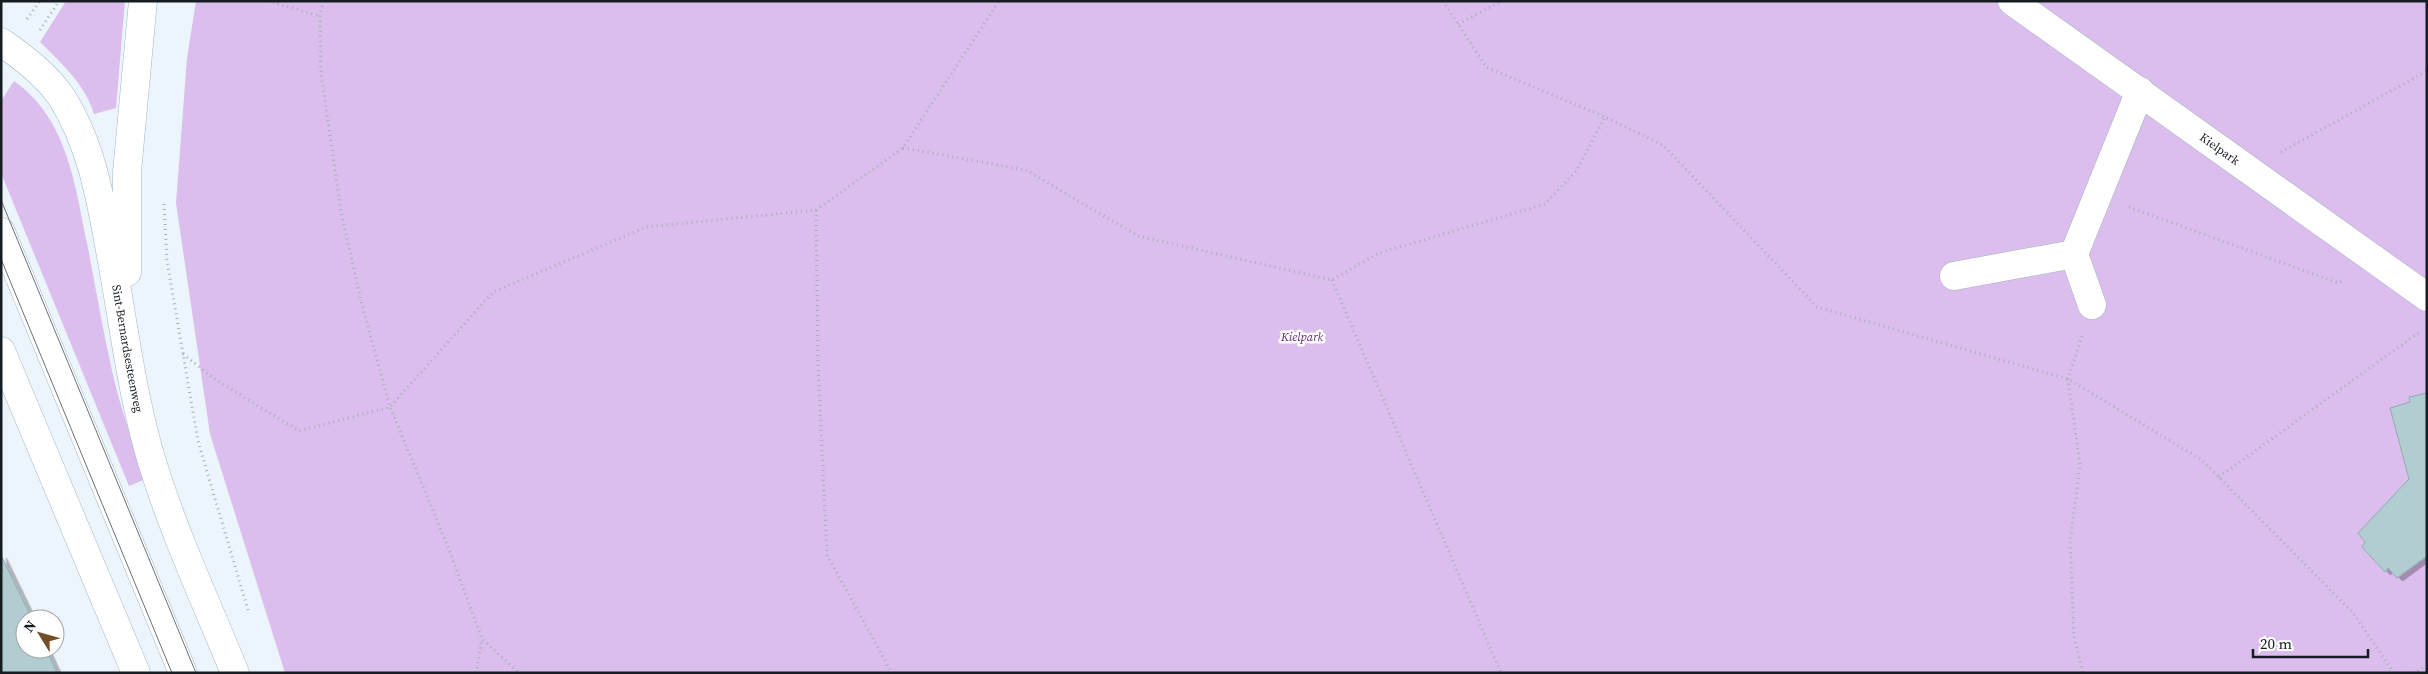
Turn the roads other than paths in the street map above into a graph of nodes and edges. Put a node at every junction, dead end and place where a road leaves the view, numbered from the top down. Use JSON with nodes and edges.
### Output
{"nodes":[{"id":1,"x":143,"y":1,"type":"edge"},
{"id":2,"x":2012,"y":1,"type":"edge"},
{"id":3,"x":1,"y":42,"type":"edge"},
{"id":4,"x":2140,"y":92,"type":"junction"},
{"id":5,"x":1,"y":232,"type":"edge"},
{"id":6,"x":2074,"y":254,"type":"junction"},
{"id":7,"x":1954,"y":276,"type":"dead end"},
{"id":8,"x":2427,"y":297,"type":"edge"},
{"id":9,"x":2092,"y":305,"type":"road end"},
{"id":10,"x":127,"y":339,"type":"junction"},
{"id":11,"x":3,"y":357,"type":"edge"},
{"id":12,"x":136,"y":673,"type":"edge"},
{"id":13,"x":184,"y":673,"type":"edge"},
{"id":14,"x":235,"y":673,"type":"edge"}],
"edges":[{"from":1,"to":10,"type":"street"},
{"from":2,"to":4,"type":"street","name":"Kielpark"},
{"from":3,"to":10,"type":"street","name":"Sint-Bernardsesteenweg"},
{"from":4,"to":6,"type":"street"},
{"from":4,"to":8,"type":"street","name":"Kielpark"},
{"from":5,"to":13,"type":"street"},
{"from":6,"to":7,"type":"street"},
{"from":6,"to":9,"type":"street"},
{"from":10,"to":14,"type":"street","name":"Sint-Bernardsesteenweg"},
{"from":11,"to":12,"type":"street"}]}
